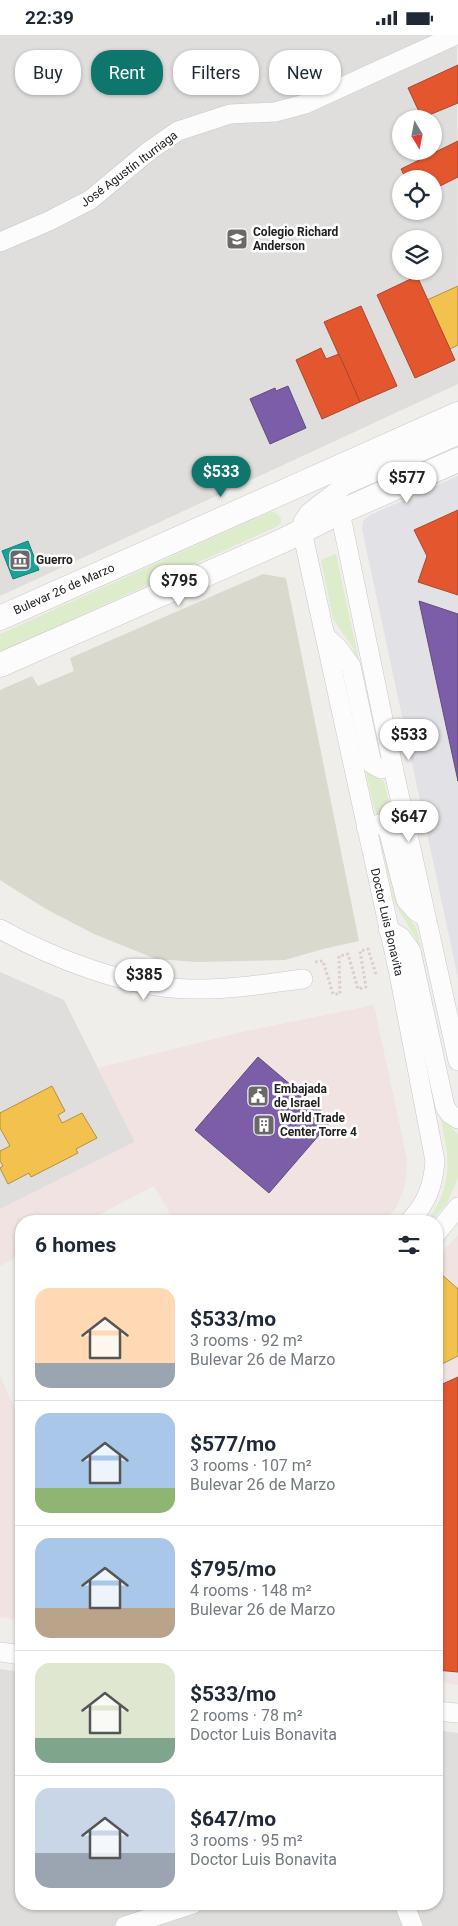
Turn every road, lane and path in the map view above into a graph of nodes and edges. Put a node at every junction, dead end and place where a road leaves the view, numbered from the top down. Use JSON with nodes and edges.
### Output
{"nodes":[{"id":1,"x":456,"y":35,"type":"edge"},
{"id":2,"x":0,"y":242,"type":"edge"},
{"id":3,"x":458,"y":415,"type":"edge"},
{"id":4,"x":458,"y":435,"type":"edge"},
{"id":5,"x":458,"y":460,"type":"edge"},
{"id":6,"x":331,"y":494,"type":"junction"},
{"id":7,"x":302,"y":531,"type":"junction"},
{"id":8,"x":0,"y":618,"type":"edge"},
{"id":9,"x":326,"y":637,"type":"junction"},
{"id":10,"x":0,"y":665,"type":"edge"},
{"id":11,"x":393,"y":767,"type":"junction"},
{"id":12,"x":366,"y":827,"type":"junction"},
{"id":13,"x":426,"y":917,"type":"junction"},
{"id":14,"x":0,"y":929,"type":"edge"},
{"id":15,"x":388,"y":929,"type":"junction"},
{"id":16,"x":399,"y":974,"type":"junction"},
{"id":17,"x":303,"y":979,"type":"joint"},
{"id":18,"x":454,"y":1019,"type":"edge"},
{"id":19,"x":458,"y":1061,"type":"edge"},
{"id":20,"x":458,"y":1119,"type":"edge"},
{"id":21,"x":458,"y":1207,"type":"edge"},
{"id":22,"x":415,"y":1215,"type":"edge"},
{"id":23,"x":443,"y":1225,"type":"edge"},
{"id":24,"x":0,"y":1652,"type":"edge"},
{"id":25,"x":15,"y":1654,"type":"edge"},
{"id":26,"x":443,"y":1712,"type":"edge"},
{"id":27,"x":458,"y":1713,"type":"edge"},
{"id":28,"x":174,"y":1910,"type":"edge"},
{"id":29,"x":406,"y":1910,"type":"edge"},
{"id":30,"x":125,"y":1926,"type":"edge"},
{"id":31,"x":413,"y":1926,"type":"edge"}],
"edges":[{"from":1,"to":2,"type":"street","name":"José Agustín Iturriaga"},
{"from":3,"to":6,"type":"street","name":"Bulevar 26 de Marzo"},
{"from":4,"to":6,"type":"street","name":"Bulevar 26 de Marzo"},
{"from":5,"to":6,"type":"street","name":"Bulevar 26 de Marzo"},
{"from":6,"to":7,"type":"street","name":"Bulevar 26 de Marzo"},
{"from":6,"to":8,"type":"street","name":"Bulevar 26 de Marzo"},
{"from":6,"to":11,"type":"street"},
{"from":7,"to":9,"type":"street","name":"Doctor Luis Bonavita"},
{"from":7,"to":10,"type":"street","name":"Bulevar 26 de Marzo"},
{"from":9,"to":11,"type":"street"},
{"from":9,"to":12,"type":"street","name":"Doctor Luis Bonavita"},
{"from":11,"to":13,"type":"street"},
{"from":12,"to":13,"type":"street"},
{"from":12,"to":15,"type":"street","name":"Doctor Luis Bonavita"},
{"from":13,"to":18,"type":"street"},
{"from":14,"to":17,"type":"street"},
{"from":15,"to":16,"type":"street","name":"Doctor Luis Bonavita"},
{"from":15,"to":20,"type":"street"},
{"from":16,"to":17,"type":"path"},
{"from":16,"to":22,"type":"street","name":"Doctor Luis Bonavita"},
{"from":18,"to":19,"type":"street"},
{"from":21,"to":23,"type":"street"},
{"from":24,"to":25,"type":"street"},
{"from":26,"to":27,"type":"street"},
{"from":28,"to":30,"type":"street"},
{"from":29,"to":31,"type":"street"}]}
